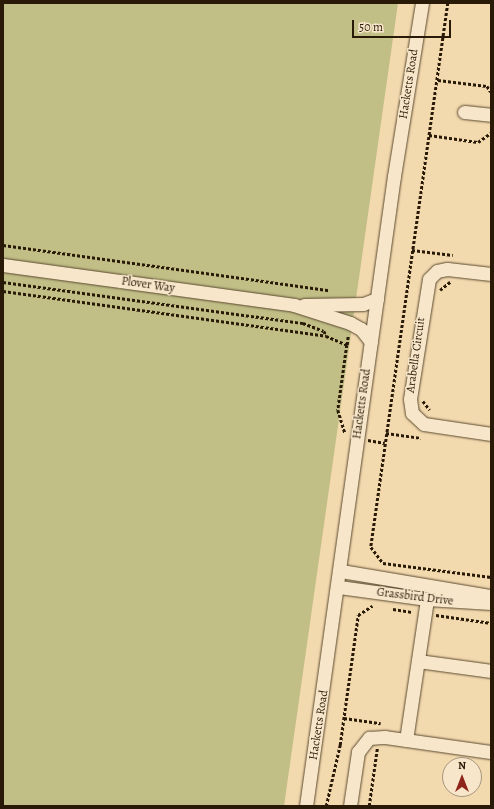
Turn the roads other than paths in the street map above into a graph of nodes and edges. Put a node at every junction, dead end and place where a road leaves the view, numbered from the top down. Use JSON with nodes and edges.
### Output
{"nodes":[{"id":1,"x":422,"y":3,"type":"edge"},
{"id":2,"x":464,"y":112,"type":"dead end"},
{"id":3,"x":491,"y":115,"type":"edge"},
{"id":4,"x":3,"y":265,"type":"edge"},
{"id":5,"x":491,"y":274,"type":"edge"},
{"id":6,"x":377,"y":299,"type":"junction"},
{"id":7,"x":294,"y":305,"type":"junction"},
{"id":8,"x":371,"y":342,"type":"junction"},
{"id":9,"x":491,"y":434,"type":"edge"},
{"id":10,"x":341,"y":571,"type":"junction"},
{"id":11,"x":339,"y":587,"type":"junction"},
{"id":12,"x":491,"y":596,"type":"edge"},
{"id":13,"x":427,"y":599,"type":"junction"},
{"id":14,"x":491,"y":603,"type":"edge"},
{"id":15,"x":418,"y":661,"type":"junction"},
{"id":16,"x":491,"y":671,"type":"edge"},
{"id":17,"x":406,"y":740,"type":"junction"},
{"id":18,"x":491,"y":752,"type":"edge"},
{"id":19,"x":306,"y":806,"type":"edge"},
{"id":20,"x":350,"y":806,"type":"edge"}],
"edges":[{"from":1,"to":6,"type":"street","name":"Hacketts Road"},
{"from":2,"to":3,"type":"street"},
{"from":4,"to":7,"type":"street","name":"Plover Way"},
{"from":5,"to":9,"type":"street","name":"Arabella Circuit"},
{"from":6,"to":7,"type":"street","name":"Plover Way"},
{"from":6,"to":8,"type":"street","name":"Hacketts Road"},
{"from":7,"to":8,"type":"street","name":"Plover Way"},
{"from":8,"to":10,"type":"street","name":"Hacketts Road"},
{"from":10,"to":11,"type":"street","name":"Hacketts Road"},
{"from":10,"to":12,"type":"street","name":"Grassbird Drive"},
{"from":11,"to":13,"type":"street","name":"Grassbird Drive"},
{"from":11,"to":19,"type":"street","name":"Hacketts Road"},
{"from":13,"to":14,"type":"street","name":"Grassbird Drive"},
{"from":13,"to":15,"type":"street"},
{"from":15,"to":16,"type":"street"},
{"from":15,"to":17,"type":"street"},
{"from":17,"to":18,"type":"street"},
{"from":17,"to":20,"type":"street"}]}
